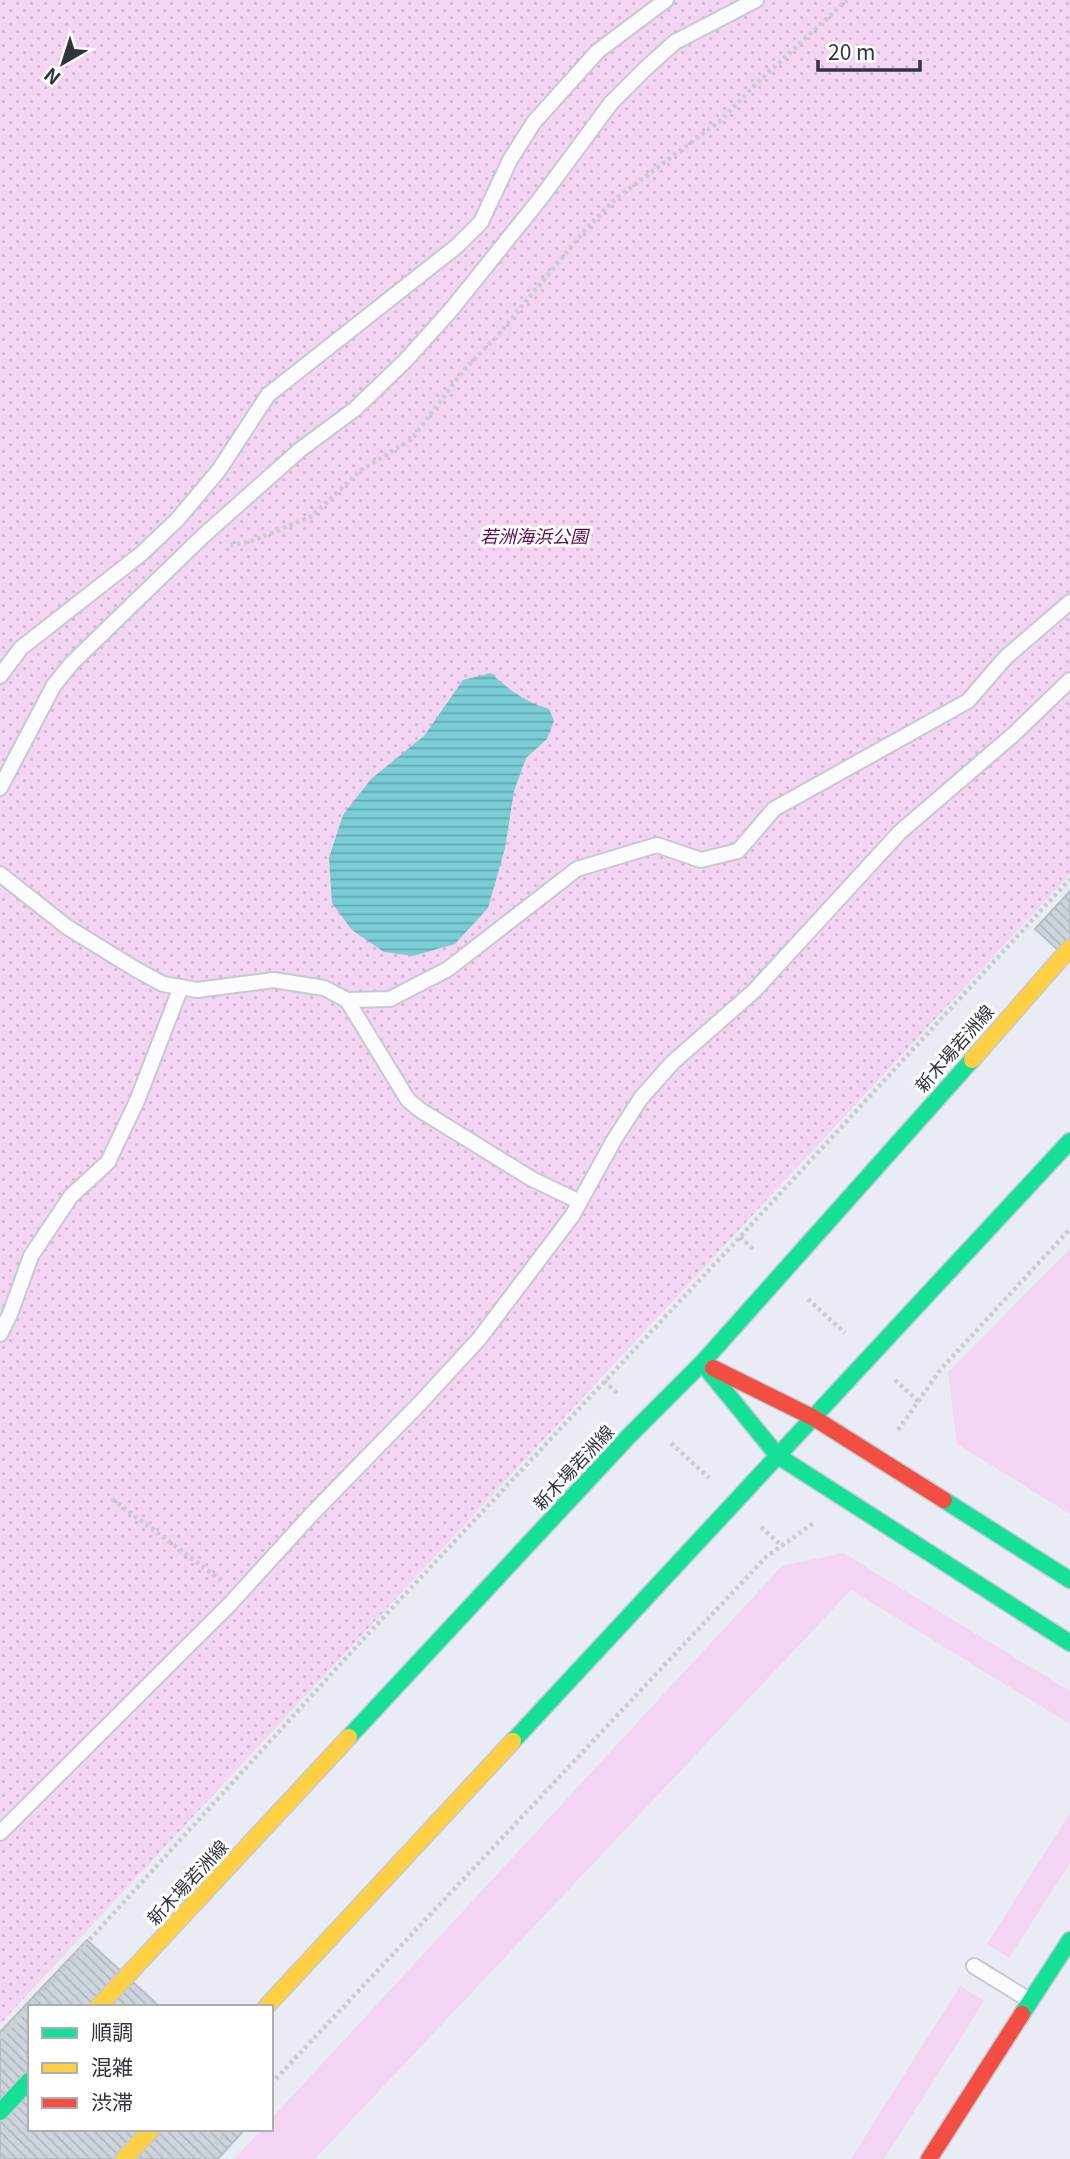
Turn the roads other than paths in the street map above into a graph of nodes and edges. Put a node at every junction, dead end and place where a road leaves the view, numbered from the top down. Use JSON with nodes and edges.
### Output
{"nodes":[{"id":1,"x":666,"y":0,"type":"edge"},
{"id":2,"x":756,"y":0,"type":"edge"},
{"id":3,"x":1070,"y":602,"type":"edge"},
{"id":4,"x":0,"y":676,"type":"edge"},
{"id":5,"x":1070,"y":680,"type":"edge"},
{"id":6,"x":0,"y":788,"type":"edge"},
{"id":7,"x":0,"y":874,"type":"edge"},
{"id":8,"x":1070,"y":948,"type":"edge"},
{"id":9,"x":181,"y":987,"type":"junction"},
{"id":10,"x":347,"y":1000,"type":"junction"},
{"id":11,"x":1070,"y":1141,"type":"edge"},
{"id":12,"x":580,"y":1202,"type":"junction"},
{"id":13,"x":0,"y":1334,"type":"edge"},
{"id":14,"x":702,"y":1363,"type":"junction"},
{"id":15,"x":814,"y":1418,"type":"junction"},
{"id":16,"x":778,"y":1455,"type":"junction"},
{"id":17,"x":1070,"y":1580,"type":"edge"},
{"id":18,"x":1070,"y":1643,"type":"edge"},
{"id":19,"x":0,"y":1833,"type":"edge"},
{"id":20,"x":1070,"y":1940,"type":"edge"},
{"id":21,"x":974,"y":1966,"type":"dead end"},
{"id":22,"x":1031,"y":2001,"type":"junction"},
{"id":23,"x":100,"y":2005,"type":"edge"},
{"id":24,"x":268,"y":2005,"type":"edge"},
{"id":25,"x":28,"y":2082,"type":"edge"},
{"id":26,"x":0,"y":2112,"type":"edge"},
{"id":27,"x":150,"y":2131,"type":"edge"},
{"id":28,"x":124,"y":2159,"type":"edge"},
{"id":29,"x":929,"y":2159,"type":"edge"}],
"edges":[{"from":1,"to":4,"type":"lane"},
{"from":2,"to":6,"type":"lane"},
{"from":3,"to":10,"type":"lane"},
{"from":5,"to":12,"type":"lane"},
{"from":7,"to":9,"type":"lane"},
{"from":8,"to":14,"type":"street","name":"新木場若洲線"},
{"from":9,"to":10,"type":"lane"},
{"from":9,"to":13,"type":"lane"},
{"from":10,"to":12,"type":"lane"},
{"from":11,"to":15,"type":"street"},
{"from":12,"to":19,"type":"lane"},
{"from":14,"to":15,"type":"street"},
{"from":14,"to":16,"type":"street"},
{"from":14,"to":23,"type":"street","name":"新木場若洲線"},
{"from":15,"to":16,"type":"street"},
{"from":15,"to":17,"type":"street"},
{"from":16,"to":18,"type":"street"},
{"from":16,"to":24,"type":"street"},
{"from":20,"to":22,"type":"street"},
{"from":21,"to":22,"type":"lane"},
{"from":22,"to":29,"type":"street"},
{"from":25,"to":26,"type":"street"},
{"from":27,"to":28,"type":"street"}]}
